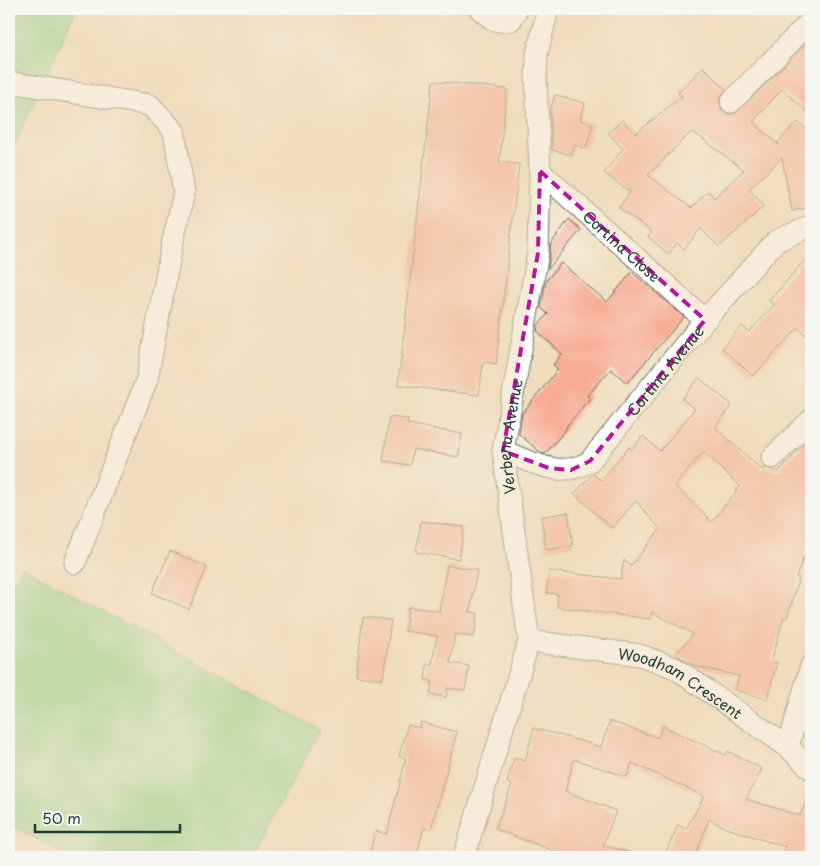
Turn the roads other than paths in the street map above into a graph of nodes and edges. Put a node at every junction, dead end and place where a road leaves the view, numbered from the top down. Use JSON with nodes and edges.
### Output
{"nodes":[{"id":1,"x":480,"y":9,"type":"edge"},
{"id":2,"x":517,"y":9,"type":"edge"},
{"id":3,"x":548,"y":9,"type":"edge"},
{"id":4,"x":811,"y":21,"type":"edge"},
{"id":5,"x":9,"y":82,"type":"edge"},
{"id":6,"x":731,"y":102,"type":"dead end"},
{"id":7,"x":540,"y":171,"type":"junction"},
{"id":8,"x":811,"y":226,"type":"edge"},
{"id":9,"x":705,"y":320,"type":"junction"},
{"id":10,"x":811,"y":420,"type":"edge"},
{"id":11,"x":503,"y":451,"type":"junction"},
{"id":12,"x":772,"y":458,"type":"dead end"},
{"id":13,"x":75,"y":563,"type":"dead end"},
{"id":14,"x":529,"y":642,"type":"junction"},
{"id":15,"x":811,"y":666,"type":"edge"},
{"id":16,"x":788,"y":747,"type":"junction"},
{"id":17,"x":811,"y":769,"type":"edge"},
{"id":18,"x":471,"y":854,"type":"edge"}],
"edges":[{"from":1,"to":2,"type":"street"},
{"from":3,"to":7,"type":"street","name":"Verbena Avenue"},
{"from":4,"to":6,"type":"street"},
{"from":5,"to":13,"type":"street"},
{"from":7,"to":9,"type":"street","name":"Cortina Close"},
{"from":7,"to":11,"type":"street","name":"Verbena Avenue"},
{"from":8,"to":9,"type":"street","name":"Cortina Avenue"},
{"from":9,"to":11,"type":"street","name":"Cortina Avenue"},
{"from":10,"to":12,"type":"street"},
{"from":11,"to":14,"type":"street","name":"Verbena Avenue"},
{"from":14,"to":16,"type":"street","name":"Woodham Crescent"},
{"from":14,"to":18,"type":"street","name":"Verbena Avenue"},
{"from":15,"to":16,"type":"street"},
{"from":16,"to":17,"type":"street","name":"Woodham Crescent"}]}
